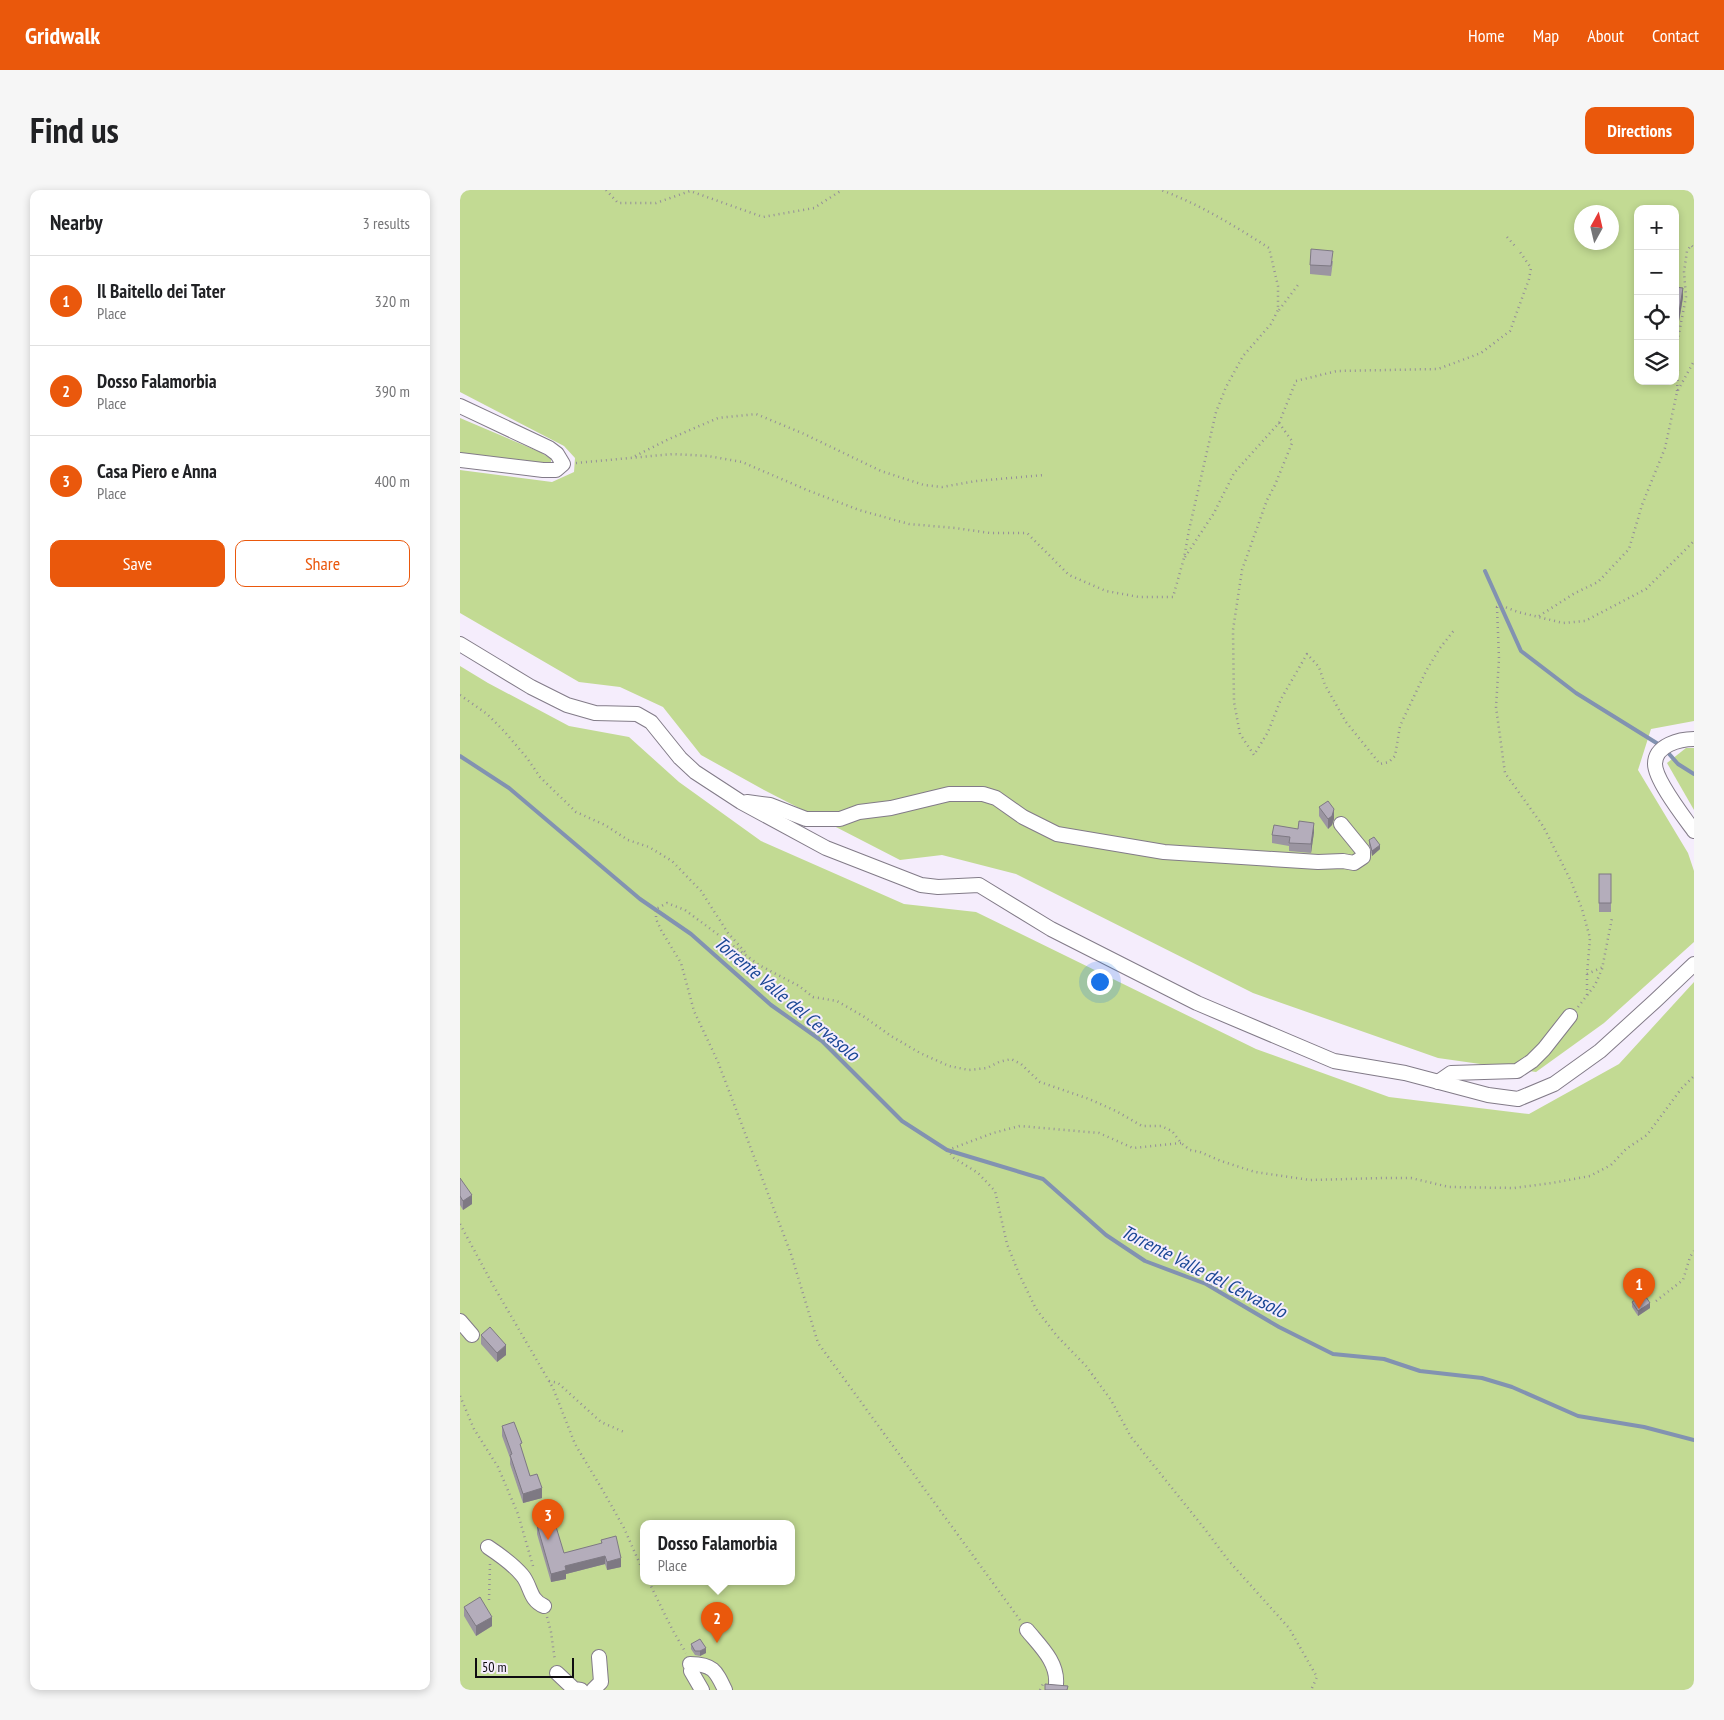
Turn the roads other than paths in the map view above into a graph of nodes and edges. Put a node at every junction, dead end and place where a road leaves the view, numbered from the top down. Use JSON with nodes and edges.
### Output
{"nodes":[{"id":1,"x":460,"y":406,"type":"edge"},
{"id":2,"x":460,"y":460,"type":"edge"},
{"id":3,"x":460,"y":644,"type":"edge"},
{"id":4,"x":1694,"y":739,"type":"edge"},
{"id":5,"x":741,"y":802,"type":"junction"},
{"id":6,"x":1341,"y":824,"type":"dead end"},
{"id":7,"x":1694,"y":831,"type":"edge"},
{"id":8,"x":1694,"y":964,"type":"edge"},
{"id":9,"x":1570,"y":1016,"type":"road end"},
{"id":10,"x":1438,"y":1082,"type":"junction"},
{"id":11,"x":460,"y":1321,"type":"edge"},
{"id":12,"x":472,"y":1335,"type":"dead end"},
{"id":13,"x":488,"y":1547,"type":"road end"},
{"id":14,"x":544,"y":1606,"type":"road end"},
{"id":15,"x":1027,"y":1630,"type":"road end"},
{"id":16,"x":599,"y":1657,"type":"dead end"},
{"id":17,"x":557,"y":1673,"type":"road end"},
{"id":18,"x":1056,"y":1684,"type":"edge"},
{"id":19,"x":581,"y":1690,"type":"edge"},
{"id":20,"x":593,"y":1690,"type":"edge"},
{"id":21,"x":702,"y":1690,"type":"edge"},
{"id":22,"x":726,"y":1690,"type":"edge"}],
"edges":[{"from":1,"to":2,"type":"street"},
{"from":3,"to":5,"type":"street"},
{"from":4,"to":7,"type":"street"},
{"from":5,"to":6,"type":"street"},
{"from":5,"to":10,"type":"street"},
{"from":8,"to":10,"type":"street"},
{"from":9,"to":10,"type":"street"},
{"from":11,"to":12,"type":"street"},
{"from":13,"to":14,"type":"street"},
{"from":15,"to":18,"type":"street"},
{"from":16,"to":20,"type":"street"},
{"from":17,"to":19,"type":"street"},
{"from":21,"to":22,"type":"street"}]}
